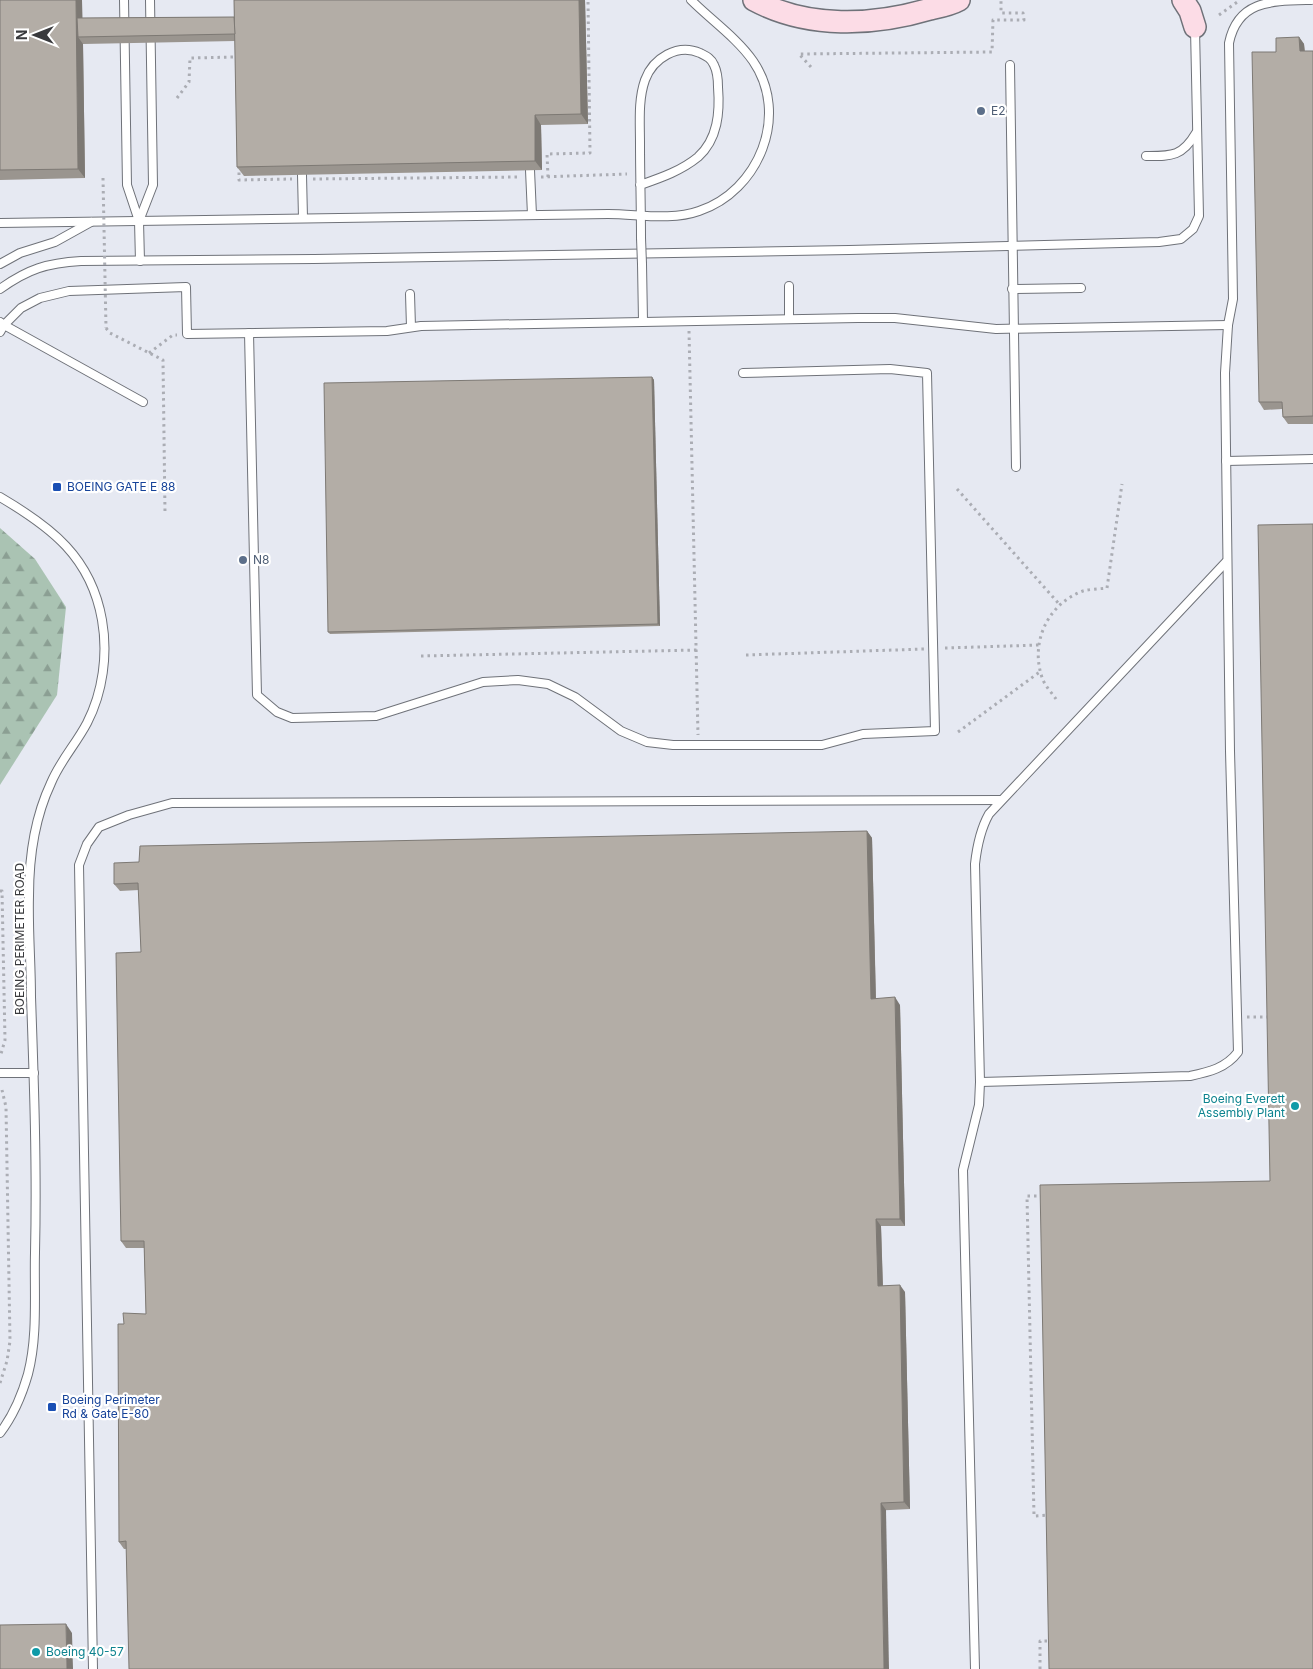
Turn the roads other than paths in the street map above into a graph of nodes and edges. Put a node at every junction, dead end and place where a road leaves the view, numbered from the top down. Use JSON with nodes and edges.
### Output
{"nodes":[{"id":1,"x":124,"y":0,"type":"edge"},
{"id":2,"x":150,"y":0,"type":"edge"},
{"id":3,"x":691,"y":0,"type":"edge"},
{"id":4,"x":754,"y":0,"type":"edge"},
{"id":5,"x":959,"y":0,"type":"edge"},
{"id":6,"x":1183,"y":0,"type":"edge"},
{"id":7,"x":1195,"y":0,"type":"edge"},
{"id":8,"x":1311,"y":0,"type":"edge"},
{"id":9,"x":1195,"y":27,"type":"junction"},
{"id":10,"x":1010,"y":65,"type":"dead end"},
{"id":11,"x":1197,"y":132,"type":"junction"},
{"id":12,"x":1146,"y":156,"type":"dead end"},
{"id":13,"x":529,"y":174,"type":"edge"},
{"id":14,"x":303,"y":178,"type":"edge"},
{"id":15,"x":640,"y":185,"type":"junction"},
{"id":16,"x":532,"y":215,"type":"junction"},
{"id":17,"x":641,"y":215,"type":"junction"},
{"id":18,"x":303,"y":218,"type":"junction"},
{"id":19,"x":139,"y":220,"type":"junction"},
{"id":20,"x":92,"y":222,"type":"junction"},
{"id":21,"x":0,"y":223,"type":"edge"},
{"id":22,"x":1012,"y":245,"type":"junction"},
{"id":23,"x":140,"y":260,"type":"junction"},
{"id":24,"x":0,"y":264,"type":"edge"},
{"id":25,"x":789,"y":286,"type":"dead end"},
{"id":26,"x":1082,"y":288,"type":"dead end"},
{"id":27,"x":0,"y":289,"type":"edge"},
{"id":28,"x":1012,"y":289,"type":"junction"},
{"id":29,"x":410,"y":294,"type":"dead end"},
{"id":30,"x":789,"y":319,"type":"junction"},
{"id":31,"x":643,"y":321,"type":"junction"},
{"id":32,"x":1228,"y":325,"type":"junction"},
{"id":33,"x":1,"y":326,"type":"edge"},
{"id":34,"x":411,"y":328,"type":"junction"},
{"id":35,"x":1013,"y":329,"type":"junction"},
{"id":36,"x":250,"y":333,"type":"junction"},
{"id":37,"x":742,"y":373,"type":"dead end"},
{"id":38,"x":143,"y":402,"type":"dead end"},
{"id":39,"x":1313,"y":459,"type":"edge"},
{"id":40,"x":1226,"y":461,"type":"junction"},
{"id":41,"x":1016,"y":467,"type":"dead end"},
{"id":42,"x":0,"y":497,"type":"edge"},
{"id":43,"x":1226,"y":562,"type":"junction"},
{"id":44,"x":1001,"y":800,"type":"junction"},
{"id":45,"x":0,"y":1073,"type":"edge"},
{"id":46,"x":34,"y":1073,"type":"junction"},
{"id":47,"x":980,"y":1082,"type":"junction"},
{"id":48,"x":0,"y":1433,"type":"edge"},
{"id":49,"x":93,"y":1669,"type":"edge"},
{"id":50,"x":975,"y":1669,"type":"edge"}],
"edges":[{"from":1,"to":19,"type":"lane"},
{"from":2,"to":19,"type":"lane"},
{"from":3,"to":17,"type":"lane"},
{"from":4,"to":5,"type":"street"},
{"from":6,"to":9,"type":"street"},
{"from":7,"to":9,"type":"lane"},
{"from":8,"to":32,"type":"lane"},
{"from":9,"to":11,"type":"lane"},
{"from":10,"to":22,"type":"lane"},
{"from":11,"to":12,"type":"lane"},
{"from":11,"to":22,"type":"lane"},
{"from":13,"to":16,"type":"lane"},
{"from":14,"to":18,"type":"lane"},
{"from":15,"to":15,"type":"lane"},
{"from":15,"to":17,"type":"lane"},
{"from":16,"to":17,"type":"lane"},
{"from":16,"to":18,"type":"lane"},
{"from":17,"to":31,"type":"lane","bridge":true},
{"from":18,"to":19,"type":"lane"},
{"from":19,"to":20,"type":"lane"},
{"from":19,"to":23,"type":"lane"},
{"from":20,"to":21,"type":"lane"},
{"from":20,"to":24,"type":"lane"},
{"from":22,"to":23,"type":"lane"},
{"from":22,"to":28,"type":"lane"},
{"from":23,"to":27,"type":"lane"},
{"from":25,"to":30,"type":"lane"},
{"from":26,"to":28,"type":"lane"},
{"from":28,"to":35,"type":"lane"},
{"from":29,"to":34,"type":"lane"},
{"from":30,"to":31,"type":"lane"},
{"from":30,"to":35,"type":"lane"},
{"from":31,"to":34,"type":"lane"},
{"from":32,"to":35,"type":"lane"},
{"from":32,"to":40,"type":"lane"},
{"from":33,"to":36,"type":"lane"},
{"from":33,"to":38,"type":"lane"},
{"from":34,"to":36,"type":"lane"},
{"from":35,"to":41,"type":"lane"},
{"from":36,"to":37,"type":"lane"},
{"from":39,"to":40,"type":"lane"},
{"from":40,"to":43,"type":"lane"},
{"from":42,"to":46,"type":"lane","name":"BOEING PERIMETER ROAD"},
{"from":43,"to":44,"type":"lane"},
{"from":43,"to":47,"type":"lane"},
{"from":44,"to":47,"type":"lane"},
{"from":44,"to":49,"type":"lane"},
{"from":45,"to":46,"type":"lane"},
{"from":46,"to":48,"type":"lane","name":"BOEING PERIMETER ROAD"},
{"from":47,"to":50,"type":"lane"}]}
